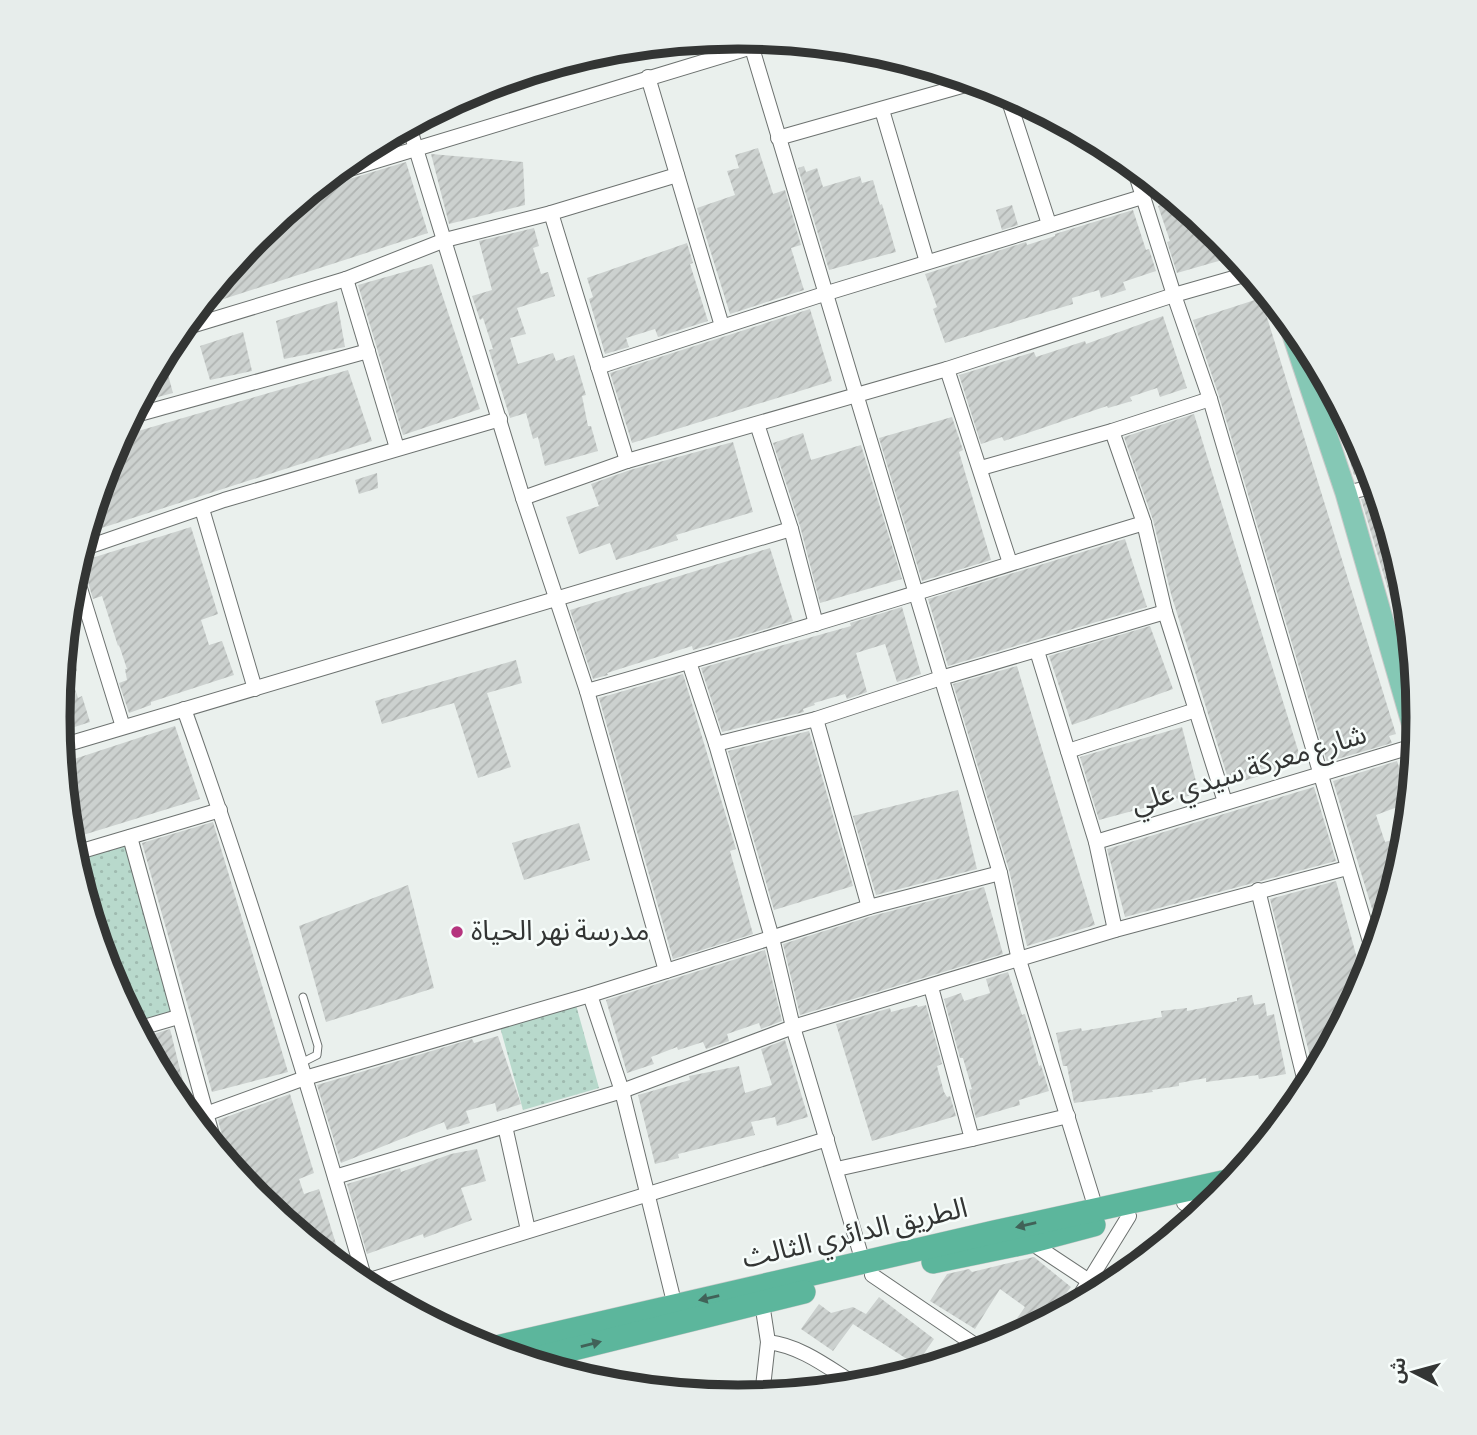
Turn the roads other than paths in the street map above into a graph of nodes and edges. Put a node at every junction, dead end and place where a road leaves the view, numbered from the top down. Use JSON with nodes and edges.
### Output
{"nodes":[{"id":1,"x":729,"y":49,"type":"edge"},
{"id":2,"x":752,"y":49,"type":"edge"},
{"id":3,"x":648,"y":77,"type":"junction"},
{"id":4,"x":960,"y":87,"type":"edge"},
{"id":5,"x":1011,"y":108,"type":"edge"},
{"id":6,"x":882,"y":110,"type":"junction"},
{"id":7,"x":412,"y":135,"type":"edge"},
{"id":8,"x":778,"y":138,"type":"junction"},
{"id":9,"x":416,"y":149,"type":"junction"},
{"id":10,"x":363,"y":165,"type":"edge"},
{"id":11,"x":677,"y":175,"type":"junction"},
{"id":12,"x":1138,"y":182,"type":"edge"},
{"id":13,"x":1142,"y":197,"type":"junction"},
{"id":14,"x":551,"y":213,"type":"junction"},
{"id":15,"x":1049,"y":224,"type":"junction"},
{"id":16,"x":445,"y":240,"type":"junction"},
{"id":17,"x":927,"y":262,"type":"junction"},
{"id":18,"x":1241,"y":277,"type":"edge"},
{"id":19,"x":346,"y":279,"type":"junction"},
{"id":20,"x":824,"y":294,"type":"junction"},
{"id":21,"x":1174,"y":295,"type":"junction"},
{"id":22,"x":198,"y":325,"type":"edge"},
{"id":23,"x":722,"y":326,"type":"junction"},
{"id":24,"x":368,"y":351,"type":"junction"},
{"id":25,"x":1300,"y":355,"type":"edge"},
{"id":26,"x":598,"y":367,"type":"junction"},
{"id":27,"x":947,"y":369,"type":"junction"},
{"id":28,"x":855,"y":394,"type":"junction"},
{"id":29,"x":1210,"y":399,"type":"junction"},
{"id":30,"x":145,"y":412,"type":"edge"},
{"id":31,"x":500,"y":419,"type":"junction"},
{"id":32,"x":757,"y":424,"type":"junction"},
{"id":33,"x":1112,"y":431,"type":"junction"},
{"id":34,"x":397,"y":448,"type":"junction"},
{"id":35,"x":628,"y":461,"type":"junction"},
{"id":36,"x":981,"y":468,"type":"junction"},
{"id":37,"x":1366,"y":488,"type":"edge"},
{"id":38,"x":1346,"y":493,"type":"junction"},
{"id":39,"x":523,"y":498,"type":"junction"},
{"id":40,"x":202,"y":509,"type":"junction"},
{"id":41,"x":1143,"y":523,"type":"junction"},
{"id":42,"x":791,"y":529,"type":"junction"},
{"id":43,"x":93,"y":545,"type":"edge"},
{"id":44,"x":1010,"y":563,"type":"junction"},
{"id":45,"x":82,"y":594,"type":"edge"},
{"id":46,"x":915,"y":595,"type":"junction"},
{"id":47,"x":557,"y":600,"type":"junction"},
{"id":48,"x":1165,"y":612,"type":"junction"},
{"id":49,"x":816,"y":624,"type":"junction"},
{"id":50,"x":1037,"y":651,"type":"junction"},
{"id":51,"x":690,"y":662,"type":"junction"},
{"id":52,"x":941,"y":678,"type":"junction"},
{"id":53,"x":255,"y":690,"type":"junction"},
{"id":54,"x":587,"y":691,"type":"junction"},
{"id":55,"x":1407,"y":707,"type":"edge"},
{"id":56,"x":184,"y":709,"type":"junction"},
{"id":57,"x":1196,"y":710,"type":"junction"},
{"id":58,"x":816,"y":719,"type":"junction"},
{"id":59,"x":123,"y":727,"type":"junction"},
{"id":60,"x":71,"y":743,"type":"edge"},
{"id":61,"x":716,"y":744,"type":"junction"},
{"id":62,"x":1406,"y":746,"type":"edge"},
{"id":63,"x":1068,"y":751,"type":"junction"},
{"id":64,"x":1319,"y":775,"type":"junction"},
{"id":65,"x":1225,"y":802,"type":"junction"},
{"id":66,"x":220,"y":810,"type":"junction"},
{"id":67,"x":130,"y":836,"type":"junction"},
{"id":68,"x":1096,"y":842,"type":"junction"},
{"id":69,"x":84,"y":850,"type":"edge"},
{"id":70,"x":1347,"y":868,"type":"junction"},
{"id":71,"x":1000,"y":873,"type":"junction"},
{"id":72,"x":1258,"y":890,"type":"junction"},
{"id":73,"x":869,"y":907,"type":"junction"},
{"id":74,"x":1115,"y":930,"type":"junction"},
{"id":75,"x":772,"y":938,"type":"junction"},
{"id":76,"x":1369,"y":939,"type":"edge"},
{"id":77,"x":1019,"y":960,"type":"junction"},
{"id":78,"x":666,"y":971,"type":"junction"},
{"id":79,"x":931,"y":987,"type":"junction"},
{"id":80,"x":590,"y":995,"type":"junction"},
{"id":81,"x":303,"y":997,"type":"dead end"},
{"id":82,"x":178,"y":1017,"type":"junction"},
{"id":83,"x":146,"y":1026,"type":"edge"},
{"id":84,"x":793,"y":1027,"type":"junction"},
{"id":85,"x":300,"y":1063,"type":"junction"},
{"id":86,"x":1303,"y":1074,"type":"edge"},
{"id":87,"x":305,"y":1078,"type":"junction"},
{"id":88,"x":622,"y":1091,"type":"junction"},
{"id":89,"x":197,"y":1109,"type":"edge"},
{"id":90,"x":1068,"y":1115,"type":"junction"},
{"id":91,"x":202,"y":1116,"type":"edge"},
{"id":92,"x":505,"y":1126,"type":"junction"},
{"id":93,"x":827,"y":1139,"type":"junction"},
{"id":94,"x":972,"y":1139,"type":"junction"},
{"id":95,"x":836,"y":1169,"type":"junction"},
{"id":96,"x":335,"y":1177,"type":"junction"},
{"id":97,"x":1218,"y":1183,"type":"edge"},
{"id":98,"x":648,"y":1194,"type":"junction"},
{"id":99,"x":1096,"y":1209,"type":"junction"},
{"id":100,"x":1191,"y":1209,"type":"edge"},
{"id":101,"x":1129,"y":1216,"type":"junction"},
{"id":102,"x":528,"y":1230,"type":"junction"},
{"id":103,"x":1030,"y":1242,"type":"junction"},
{"id":104,"x":360,"y":1268,"type":"edge"},
{"id":105,"x":868,"y":1268,"type":"junction"},
{"id":106,"x":378,"y":1280,"type":"edge"},
{"id":107,"x":1090,"y":1281,"type":"junction"},
{"id":108,"x":1094,"y":1283,"type":"edge"},
{"id":109,"x":1085,"y":1288,"type":"edge"},
{"id":110,"x":762,"y":1303,"type":"junction"},
{"id":111,"x":675,"y":1306,"type":"junction"},
{"id":112,"x":768,"y":1342,"type":"junction"},
{"id":113,"x":973,"y":1343,"type":"edge"},
{"id":114,"x":507,"y":1345,"type":"edge"},
{"id":115,"x":543,"y":1357,"type":"edge"},
{"id":116,"x":843,"y":1377,"type":"edge"},
{"id":117,"x":763,"y":1385,"type":"edge"}],
"edges":[{"from":1,"to":3,"type":"street"},
{"from":2,"to":8,"type":"street"},
{"from":3,"to":9,"type":"street"},
{"from":3,"to":11,"type":"street"},
{"from":4,"to":6,"type":"street"},
{"from":5,"to":15,"type":"street"},
{"from":6,"to":8,"type":"street"},
{"from":6,"to":17,"type":"street"},
{"from":7,"to":9,"type":"street"},
{"from":8,"to":20,"type":"street"},
{"from":9,"to":10,"type":"street"},
{"from":9,"to":16,"type":"street"},
{"from":11,"to":14,"type":"street"},
{"from":11,"to":23,"type":"street"},
{"from":12,"to":13,"type":"street"},
{"from":13,"to":15,"type":"street"},
{"from":13,"to":21,"type":"street"},
{"from":14,"to":16,"type":"street"},
{"from":14,"to":26,"type":"street"},
{"from":15,"to":17,"type":"street"},
{"from":16,"to":19,"type":"street"},
{"from":16,"to":31,"type":"street"},
{"from":17,"to":20,"type":"street"},
{"from":18,"to":21,"type":"street"},
{"from":19,"to":22,"type":"street"},
{"from":19,"to":24,"type":"street"},
{"from":20,"to":23,"type":"street"},
{"from":20,"to":28,"type":"street"},
{"from":21,"to":27,"type":"street"},
{"from":21,"to":29,"type":"street"},
{"from":23,"to":26,"type":"street"},
{"from":24,"to":30,"type":"street"},
{"from":24,"to":34,"type":"street"},
{"from":25,"to":38,"type":"main road"},
{"from":26,"to":35,"type":"street"},
{"from":27,"to":28,"type":"street"},
{"from":27,"to":36,"type":"street"},
{"from":28,"to":32,"type":"street"},
{"from":28,"to":46,"type":"street"},
{"from":29,"to":33,"type":"street"},
{"from":29,"to":64,"type":"street"},
{"from":31,"to":34,"type":"street"},
{"from":31,"to":39,"type":"street"},
{"from":32,"to":35,"type":"street"},
{"from":32,"to":42,"type":"street"},
{"from":33,"to":36,"type":"street"},
{"from":33,"to":41,"type":"street"},
{"from":34,"to":40,"type":"street"},
{"from":35,"to":39,"type":"street"},
{"from":36,"to":44,"type":"street"},
{"from":37,"to":38,"type":"street"},
{"from":38,"to":55,"type":"main road"},
{"from":39,"to":47,"type":"street"},
{"from":40,"to":43,"type":"street"},
{"from":40,"to":53,"type":"street"},
{"from":41,"to":44,"type":"street"},
{"from":41,"to":48,"type":"street"},
{"from":42,"to":47,"type":"street"},
{"from":42,"to":49,"type":"street"},
{"from":44,"to":46,"type":"street"},
{"from":45,"to":59,"type":"street"},
{"from":46,"to":49,"type":"street"},
{"from":46,"to":52,"type":"street"},
{"from":47,"to":53,"type":"street"},
{"from":47,"to":54,"type":"street"},
{"from":48,"to":50,"type":"street"},
{"from":48,"to":57,"type":"street"},
{"from":49,"to":51,"type":"street"},
{"from":50,"to":52,"type":"street"},
{"from":50,"to":63,"type":"street"},
{"from":51,"to":54,"type":"street"},
{"from":51,"to":61,"type":"street"},
{"from":52,"to":58,"type":"street"},
{"from":52,"to":71,"type":"street"},
{"from":53,"to":56,"type":"street"},
{"from":54,"to":78,"type":"street"},
{"from":56,"to":59,"type":"street"},
{"from":56,"to":66,"type":"street"},
{"from":57,"to":63,"type":"street"},
{"from":57,"to":65,"type":"street"},
{"from":58,"to":61,"type":"street"},
{"from":58,"to":73,"type":"street"},
{"from":59,"to":60,"type":"street"},
{"from":61,"to":75,"type":"street"},
{"from":62,"to":64,"type":"street","name":"شارع معركة سيدي علي"},
{"from":63,"to":68,"type":"street"},
{"from":64,"to":65,"type":"street","name":"شارع معركة سيدي علي"},
{"from":64,"to":70,"type":"street"},
{"from":65,"to":68,"type":"street","name":"شارع معركة سيدي علي"},
{"from":66,"to":67,"type":"street"},
{"from":66,"to":85,"type":"street"},
{"from":67,"to":69,"type":"street"},
{"from":67,"to":82,"type":"street"},
{"from":68,"to":74,"type":"street"},
{"from":70,"to":72,"type":"street"},
{"from":70,"to":76,"type":"street"},
{"from":71,"to":73,"type":"street"},
{"from":71,"to":77,"type":"street"},
{"from":72,"to":74,"type":"street"},
{"from":72,"to":86,"type":"street"},
{"from":73,"to":75,"type":"street"},
{"from":74,"to":77,"type":"street"},
{"from":75,"to":78,"type":"street"},
{"from":75,"to":84,"type":"street"},
{"from":77,"to":79,"type":"street"},
{"from":77,"to":90,"type":"street"},
{"from":78,"to":80,"type":"street"},
{"from":79,"to":84,"type":"street"},
{"from":79,"to":94,"type":"street"},
{"from":80,"to":87,"type":"street"},
{"from":80,"to":88,"type":"street"},
{"from":81,"to":85,"type":"lane"},
{"from":82,"to":83,"type":"street"},
{"from":82,"to":89,"type":"street"},
{"from":84,"to":88,"type":"street"},
{"from":84,"to":93,"type":"street"},
{"from":85,"to":87,"type":"street"},
{"from":87,"to":91,"type":"street"},
{"from":87,"to":96,"type":"street"},
{"from":88,"to":92,"type":"street"},
{"from":88,"to":98,"type":"street"},
{"from":90,"to":94,"type":"street"},
{"from":90,"to":99,"type":"street"},
{"from":92,"to":96,"type":"street"},
{"from":92,"to":102,"type":"street"},
{"from":93,"to":95,"type":"street"},
{"from":93,"to":98,"type":"street"},
{"from":94,"to":95,"type":"street"},
{"from":95,"to":105,"type":"street"},
{"from":96,"to":104,"type":"street"},
{"from":97,"to":99,"type":"highway","name":"الطريق الدائري الثالث"},
{"from":98,"to":102,"type":"street"},
{"from":98,"to":111,"type":"street"},
{"from":99,"to":105,"type":"highway","name":"الطريق الدائري الثالث","one_way":true},
{"from":100,"to":101,"type":"highway","name":"الطريق الدائري الثالث"},
{"from":101,"to":103,"type":"highway","name":"الطريق الدائري الثالث"},
{"from":101,"to":107,"type":"street"},
{"from":102,"to":106,"type":"street"},
{"from":103,"to":105,"type":"highway","name":"الطريق الدائري الثالث"},
{"from":103,"to":107,"type":"street"},
{"from":105,"to":110,"type":"highway","name":"الطريق الدائري الثالث"},
{"from":105,"to":111,"type":"highway","name":"الطريق الدائري الثالث","one_way":true},
{"from":105,"to":113,"type":"street"},
{"from":107,"to":108,"type":"street"},
{"from":107,"to":109,"type":"street"},
{"from":110,"to":112,"type":"street"},
{"from":115,"to":110,"type":"highway","name":"الطريق الدائري الثالث","one_way":true},
{"from":111,"to":114,"type":"highway","name":"الطريق الدائري الثالث"},
{"from":112,"to":116,"type":"street"},
{"from":112,"to":117,"type":"street"}]}
